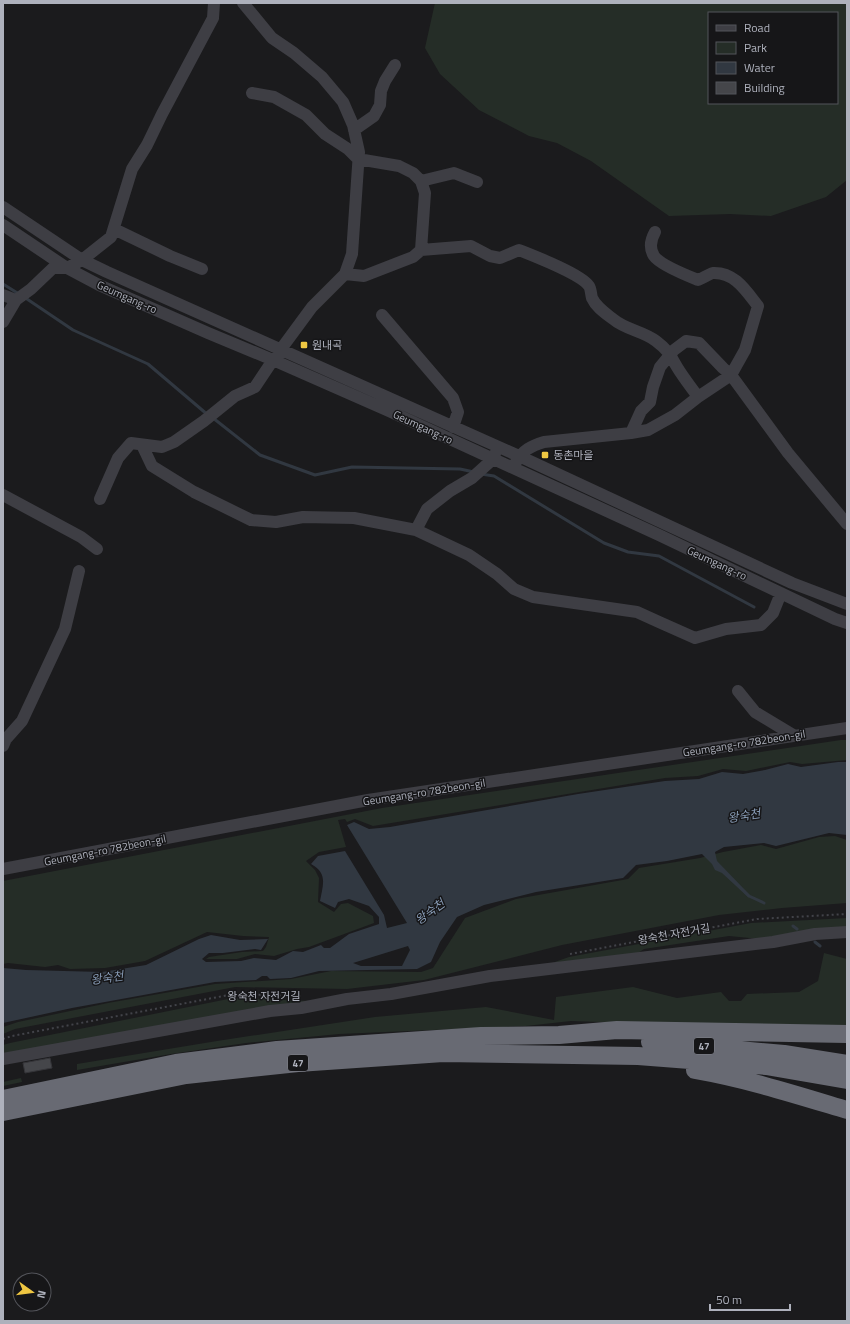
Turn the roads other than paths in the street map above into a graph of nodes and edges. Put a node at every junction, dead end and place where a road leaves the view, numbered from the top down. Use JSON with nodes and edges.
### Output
{"nodes":[{"id":1,"x":214,"y":3,"type":"edge"},
{"id":2,"x":243,"y":3,"type":"edge"},
{"id":3,"x":395,"y":65,"type":"dead end"},
{"id":4,"x":252,"y":93,"type":"dead end"},
{"id":5,"x":354,"y":130,"type":"junction"},
{"id":6,"x":358,"y":159,"type":"junction"},
{"id":7,"x":421,"y":181,"type":"junction"},
{"id":8,"x":477,"y":182,"type":"dead end"},
{"id":9,"x":3,"y":207,"type":"edge"},
{"id":10,"x":3,"y":225,"type":"edge"},
{"id":11,"x":114,"y":229,"type":"junction"},
{"id":12,"x":655,"y":232,"type":"dead end"},
{"id":13,"x":421,"y":250,"type":"junction"},
{"id":14,"x":82,"y":260,"type":"junction"},
{"id":15,"x":67,"y":268,"type":"junction"},
{"id":16,"x":202,"y":269,"type":"dead end"},
{"id":17,"x":345,"y":274,"type":"junction"},
{"id":18,"x":3,"y":295,"type":"edge"},
{"id":19,"x":16,"y":300,"type":"junction"},
{"id":20,"x":382,"y":315,"type":"dead end"},
{"id":21,"x":3,"y":322,"type":"edge"},
{"id":22,"x":281,"y":349,"type":"junction"},
{"id":23,"x":670,"y":354,"type":"junction"},
{"id":24,"x":273,"y":360,"type":"junction"},
{"id":25,"x":731,"y":375,"type":"junction"},
{"id":26,"x":698,"y":396,"type":"junction"},
{"id":27,"x":453,"y":427,"type":"junction"},
{"id":28,"x":631,"y":433,"type":"junction"},
{"id":29,"x":142,"y":445,"type":"junction"},
{"id":30,"x":498,"y":447,"type":"junction"},
{"id":31,"x":519,"y":456,"type":"junction"},
{"id":32,"x":488,"y":463,"type":"junction"},
{"id":33,"x":513,"y":469,"type":"junction"},
{"id":34,"x":3,"y":495,"type":"edge"},
{"id":35,"x":100,"y":499,"type":"dead end"},
{"id":36,"x":847,"y":524,"type":"edge"},
{"id":37,"x":416,"y":530,"type":"junction"},
{"id":38,"x":97,"y":549,"type":"dead end"},
{"id":39,"x":79,"y":571,"type":"dead end"},
{"id":40,"x":781,"y":593,"type":"junction"},
{"id":41,"x":847,"y":604,"type":"edge"},
{"id":42,"x":847,"y":623,"type":"edge"},
{"id":43,"x":738,"y":691,"type":"dead end"},
{"id":44,"x":847,"y":728,"type":"edge"},
{"id":45,"x":792,"y":735,"type":"junction"},
{"id":46,"x":3,"y":746,"type":"edge"},
{"id":47,"x":3,"y":870,"type":"edge"},
{"id":48,"x":847,"y":932,"type":"edge"},
{"id":49,"x":847,"y":1034,"type":"edge"},
{"id":50,"x":559,"y":1035,"type":"junction"},
{"id":51,"x":597,"y":1054,"type":"junction"},
{"id":52,"x":3,"y":1058,"type":"edge"},
{"id":53,"x":847,"y":1064,"type":"edge"},
{"id":54,"x":847,"y":1080,"type":"edge"},
{"id":55,"x":3,"y":1099,"type":"edge"},
{"id":56,"x":847,"y":1110,"type":"edge"},
{"id":57,"x":3,"y":1112,"type":"edge"}],
"edges":[{"from":1,"to":11,"type":"street"},
{"from":2,"to":5,"type":"street"},
{"from":3,"to":5,"type":"street"},
{"from":4,"to":6,"type":"street"},
{"from":5,"to":6,"type":"street"},
{"from":6,"to":7,"type":"street"},
{"from":6,"to":17,"type":"street"},
{"from":7,"to":8,"type":"street"},
{"from":7,"to":13,"type":"street"},
{"from":9,"to":14,"type":"street","name":"Geumgang-ro"},
{"from":10,"to":15,"type":"street","name":"Geumgang-ro"},
{"from":11,"to":14,"type":"street"},
{"from":11,"to":16,"type":"street"},
{"from":12,"to":25,"type":"street"},
{"from":13,"to":17,"type":"street"},
{"from":13,"to":23,"type":"street"},
{"from":14,"to":15,"type":"street"},
{"from":14,"to":22,"type":"street","name":"Geumgang-ro"},
{"from":15,"to":19,"type":"street"},
{"from":15,"to":24,"type":"street","name":"Geumgang-ro"},
{"from":17,"to":22,"type":"street"},
{"from":18,"to":19,"type":"street"},
{"from":19,"to":21,"type":"street"},
{"from":20,"to":27,"type":"street"},
{"from":22,"to":24,"type":"street"},
{"from":22,"to":27,"type":"street","name":"Geumgang-ro"},
{"from":23,"to":25,"type":"street"},
{"from":23,"to":26,"type":"street"},
{"from":23,"to":28,"type":"street"},
{"from":24,"to":29,"type":"street"},
{"from":24,"to":32,"type":"street","name":"Geumgang-ro"},
{"from":25,"to":26,"type":"street"},
{"from":25,"to":36,"type":"street"},
{"from":26,"to":28,"type":"street"},
{"from":27,"to":30,"type":"street","name":"Geumgang-ro"},
{"from":28,"to":31,"type":"street"},
{"from":29,"to":35,"type":"street"},
{"from":29,"to":37,"type":"street"},
{"from":30,"to":31,"type":"street","name":"Geumgang-ro"},
{"from":30,"to":32,"type":"street"},
{"from":31,"to":33,"type":"street"},
{"from":31,"to":41,"type":"street","name":"Geumgang-ro"},
{"from":32,"to":33,"type":"street","name":"Geumgang-ro"},
{"from":32,"to":37,"type":"street"},
{"from":33,"to":40,"type":"street","name":"Geumgang-ro"},
{"from":34,"to":38,"type":"street"},
{"from":37,"to":40,"type":"street"},
{"from":39,"to":46,"type":"street"},
{"from":40,"to":42,"type":"street","name":"Geumgang-ro"},
{"from":43,"to":45,"type":"street"},
{"from":44,"to":45,"type":"street","name":"Geumgang-ro 782beon-gil"},
{"from":45,"to":47,"type":"street","name":"Geumgang-ro 782beon-gil"},
{"from":48,"to":52,"type":"street"},
{"from":49,"to":50,"type":"highway"},
{"from":50,"to":53,"type":"highway","number":"47"},
{"from":50,"to":55,"type":"highway","number":"47"},
{"from":51,"to":54,"type":"highway","number":"47"},
{"from":51,"to":56,"type":"highway"},
{"from":51,"to":57,"type":"highway","number":"47"}]}
